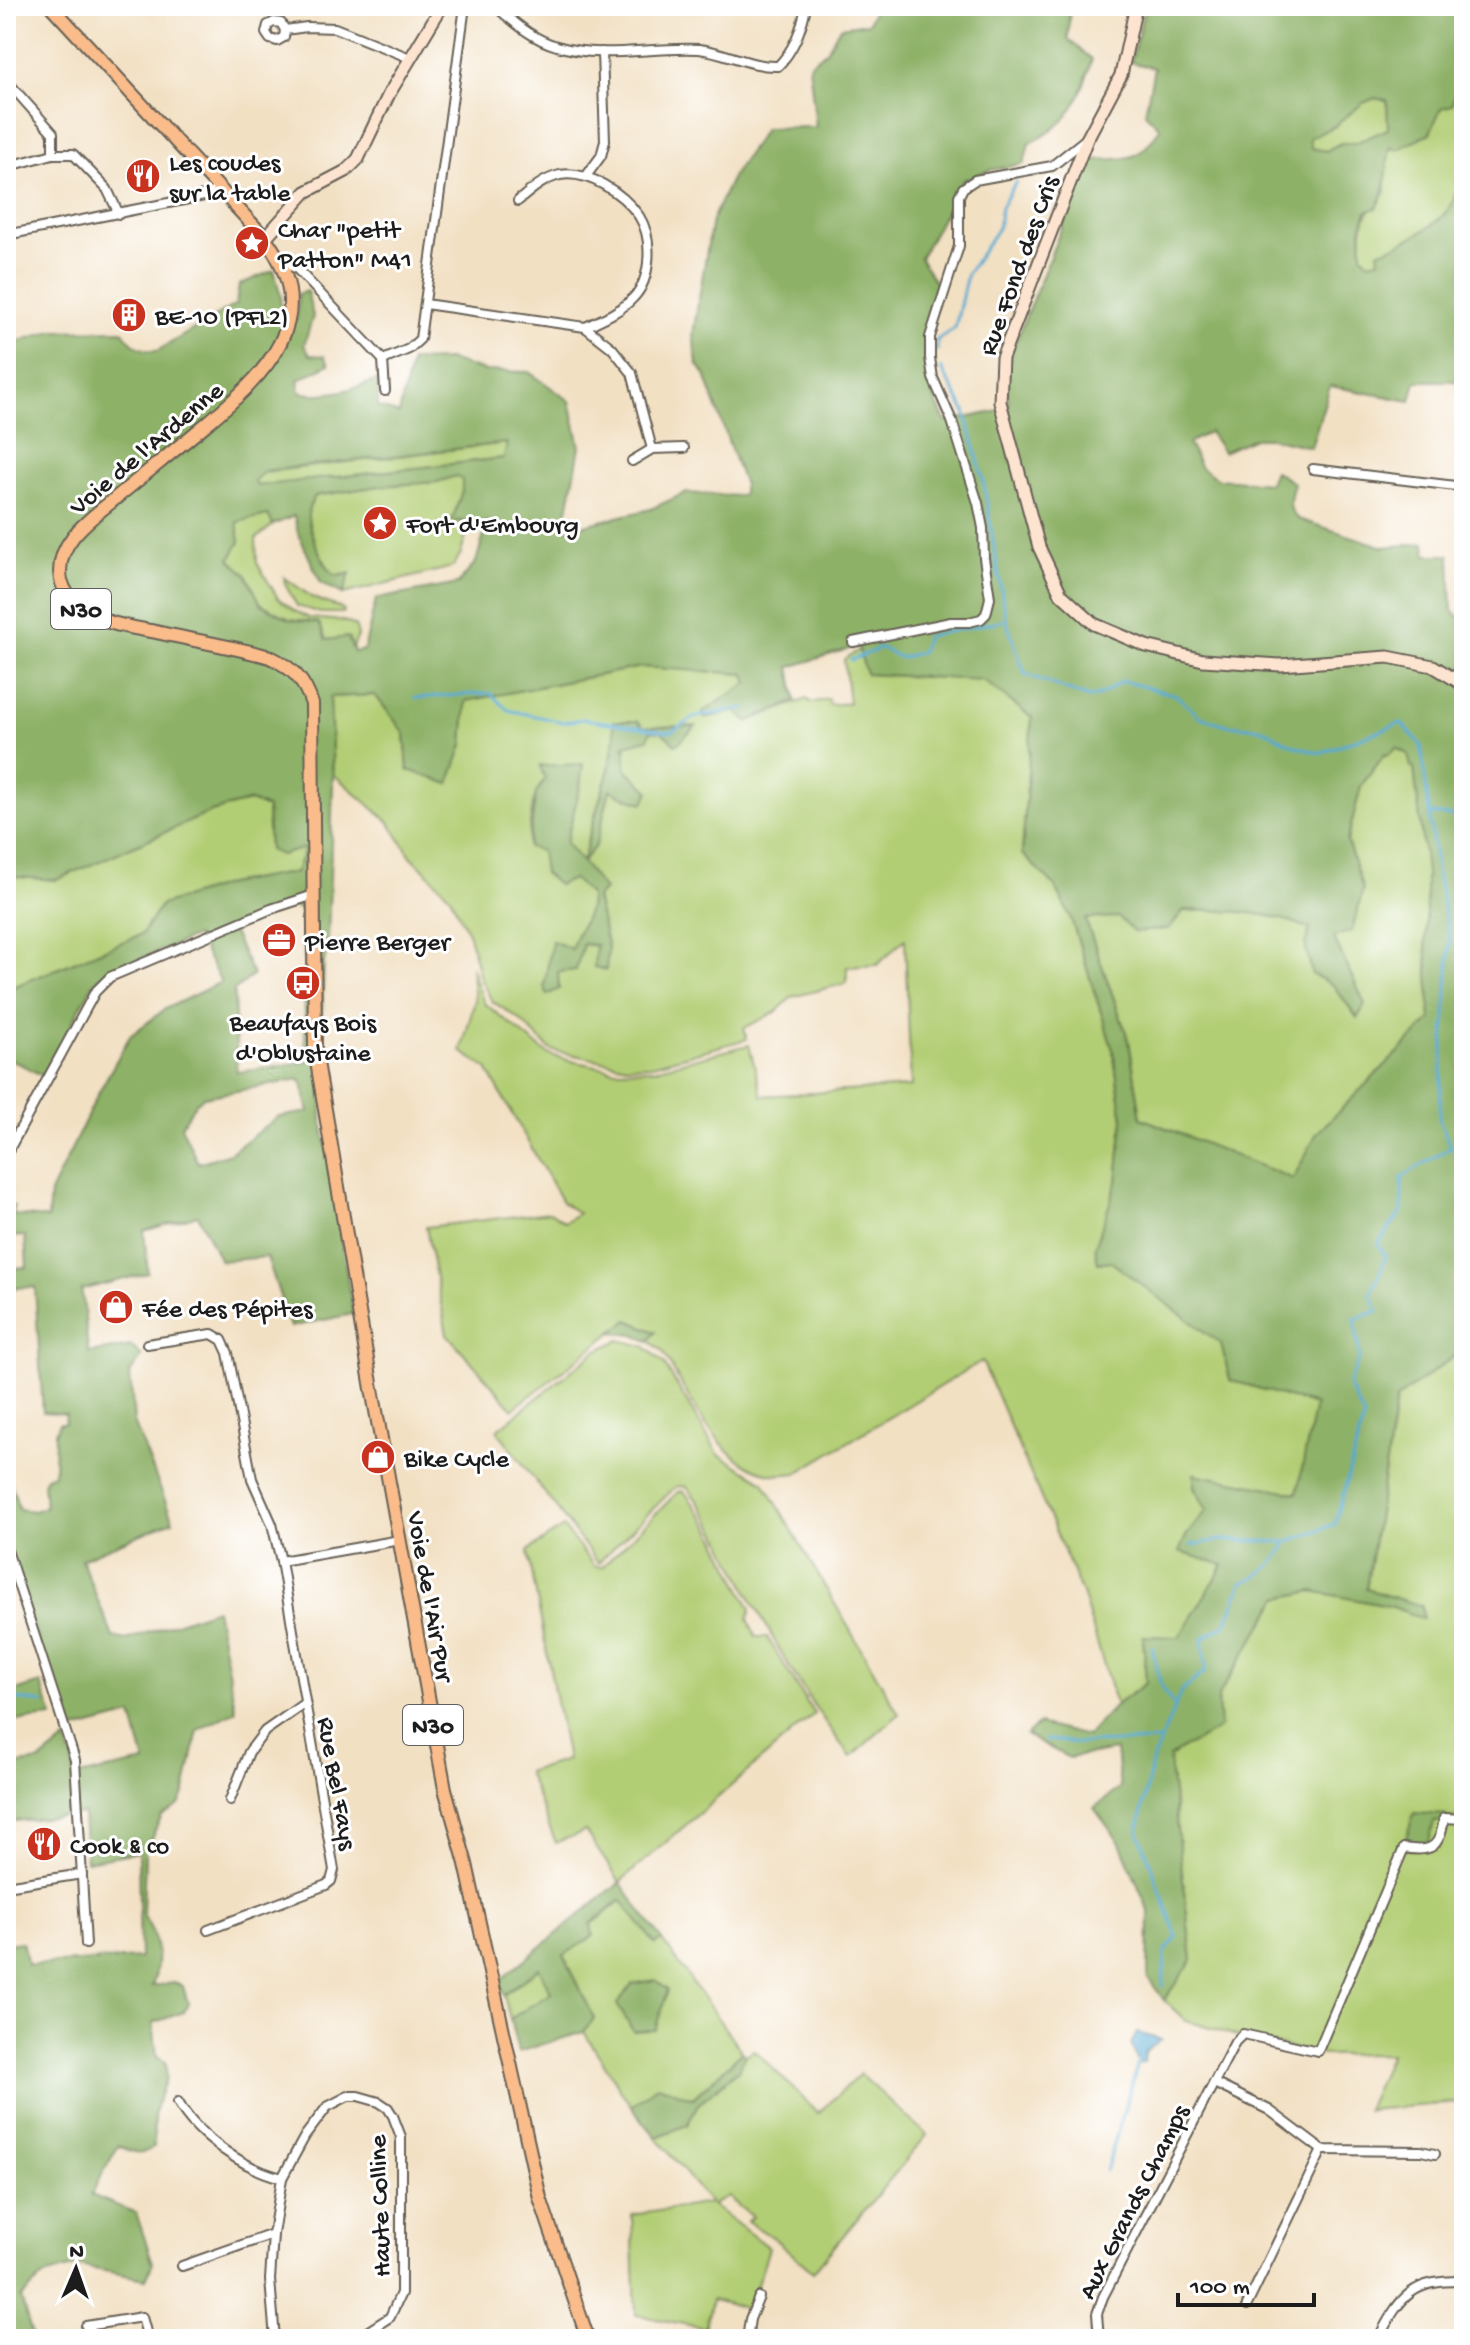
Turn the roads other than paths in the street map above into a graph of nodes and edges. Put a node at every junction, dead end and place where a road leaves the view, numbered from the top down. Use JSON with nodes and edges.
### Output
{"nodes":[{"id":1,"x":51,"y":6,"type":"edge"},
{"id":2,"x":442,"y":6,"type":"edge"},
{"id":3,"x":465,"y":6,"type":"edge"},
{"id":4,"x":495,"y":6,"type":"edge"},
{"id":5,"x":806,"y":6,"type":"edge"},
{"id":6,"x":1136,"y":6,"type":"edge"},
{"id":7,"x":285,"y":30,"type":"dead end"},
{"id":8,"x":602,"y":52,"type":"junction"},
{"id":9,"x":410,"y":58,"type":"junction"},
{"id":10,"x":6,"y":80,"type":"edge"},
{"id":11,"x":1087,"y":139,"type":"junction"},
{"id":12,"x":53,"y":154,"type":"junction"},
{"id":13,"x":6,"y":167,"type":"edge"},
{"id":14,"x":587,"y":175,"type":"junction"},
{"id":15,"x":220,"y":188,"type":"junction"},
{"id":16,"x":518,"y":201,"type":"dead end"},
{"id":17,"x":119,"y":214,"type":"junction"},
{"id":18,"x":6,"y":235,"type":"edge"},
{"id":19,"x":265,"y":238,"type":"junction"},
{"id":20,"x":280,"y":261,"type":"junction"},
{"id":21,"x":425,"y":304,"type":"junction"},
{"id":22,"x":585,"y":327,"type":"junction"},
{"id":23,"x":383,"y":360,"type":"junction"},
{"id":24,"x":385,"y":391,"type":"dead end"},
{"id":25,"x":684,"y":448,"type":"dead end"},
{"id":26,"x":652,"y":449,"type":"junction"},
{"id":27,"x":632,"y":461,"type":"dead end"},
{"id":28,"x":1313,"y":469,"type":"dead end"},
{"id":29,"x":1464,"y":487,"type":"edge"},
{"id":30,"x":853,"y":642,"type":"dead end"},
{"id":31,"x":1464,"y":685,"type":"edge"},
{"id":32,"x":314,"y":895,"type":"junction"},
{"id":33,"x":6,"y":1155,"type":"edge"},
{"id":34,"x":147,"y":1344,"type":"dead end"},
{"id":35,"x":400,"y":1540,"type":"junction"},
{"id":36,"x":6,"y":1547,"type":"edge"},
{"id":37,"x":281,"y":1561,"type":"junction"},
{"id":38,"x":305,"y":1703,"type":"junction"},
{"id":39,"x":230,"y":1800,"type":"dead end"},
{"id":40,"x":1464,"y":1819,"type":"edge"},
{"id":41,"x":82,"y":1874,"type":"junction"},
{"id":42,"x":6,"y":1886,"type":"edge"},
{"id":43,"x":208,"y":1930,"type":"dead end"},
{"id":44,"x":86,"y":1944,"type":"dead end"},
{"id":45,"x":1214,"y":2083,"type":"junction"},
{"id":46,"x":178,"y":2102,"type":"dead end"},
{"id":47,"x":1322,"y":2150,"type":"junction"},
{"id":48,"x":1435,"y":2154,"type":"dead end"},
{"id":49,"x":282,"y":2178,"type":"junction"},
{"id":50,"x":273,"y":2234,"type":"junction"},
{"id":51,"x":182,"y":2266,"type":"dead end"},
{"id":52,"x":1464,"y":2281,"type":"edge"},
{"id":53,"x":759,"y":2297,"type":"dead end"},
{"id":54,"x":1247,"y":2305,"type":"dead end"},
{"id":55,"x":86,"y":2326,"type":"dead end"},
{"id":56,"x":148,"y":2339,"type":"edge"},
{"id":57,"x":275,"y":2339,"type":"edge"},
{"id":58,"x":356,"y":2339,"type":"edge"},
{"id":59,"x":588,"y":2339,"type":"edge"},
{"id":60,"x":747,"y":2339,"type":"edge"},
{"id":61,"x":1099,"y":2339,"type":"edge"},
{"id":62,"x":1378,"y":2339,"type":"edge"}],
"edges":[{"from":1,"to":15,"type":"main road","name":"Voie de l'Ardenne","number":"N30"},
{"from":2,"to":9,"type":"street"},
{"from":3,"to":21,"type":"street"},
{"from":4,"to":8,"type":"street"},
{"from":5,"to":8,"type":"street"},
{"from":6,"to":11,"type":"street","name":"Rue Fond des Cris"},
{"from":7,"to":9,"type":"street"},
{"from":8,"to":14,"type":"street"},
{"from":9,"to":19,"type":"street"},
{"from":10,"to":12,"type":"street"},
{"from":11,"to":30,"type":"street"},
{"from":11,"to":31,"type":"street","name":"Rue Fond des Cris"},
{"from":12,"to":13,"type":"street"},
{"from":12,"to":17,"type":"street"},
{"from":14,"to":16,"type":"street"},
{"from":14,"to":22,"type":"street"},
{"from":15,"to":17,"type":"street"},
{"from":15,"to":19,"type":"main road","name":"Voie de l'Ardenne","number":"N30"},
{"from":17,"to":18,"type":"street"},
{"from":19,"to":20,"type":"main road","name":"Voie de l'Ardenne","number":"N30"},
{"from":20,"to":23,"type":"street"},
{"from":20,"to":32,"type":"main road","name":"Voie de l'Ardenne","number":"N30"},
{"from":21,"to":22,"type":"street"},
{"from":21,"to":23,"type":"street"},
{"from":22,"to":26,"type":"street"},
{"from":23,"to":24,"type":"street"},
{"from":25,"to":26,"type":"street"},
{"from":26,"to":27,"type":"street"},
{"from":28,"to":29,"type":"street"},
{"from":32,"to":33,"type":"street"},
{"from":32,"to":35,"type":"main road","name":"Voie de l'Air Pur","number":"N30"},
{"from":34,"to":37,"type":"street","name":"Rue Bel Fays"},
{"from":35,"to":37,"type":"street"},
{"from":35,"to":59,"type":"main road","name":"Voie de l'Air Pur","number":"N30"},
{"from":36,"to":41,"type":"street"},
{"from":37,"to":38,"type":"street","name":"Rue Bel Fays"},
{"from":38,"to":39,"type":"street","name":"Rue Bel Fays"},
{"from":38,"to":43,"type":"street","name":"Rue Bel Fays"},
{"from":40,"to":45,"type":"street","name":"Aux Grands Champs"},
{"from":41,"to":42,"type":"street"},
{"from":41,"to":44,"type":"street"},
{"from":45,"to":47,"type":"street","name":"Aux Grands Champs"},
{"from":45,"to":61,"type":"street","name":"Aux Grands Champs"},
{"from":46,"to":49,"type":"street"},
{"from":47,"to":48,"type":"street"},
{"from":47,"to":54,"type":"street"},
{"from":49,"to":50,"type":"street"},
{"from":49,"to":58,"type":"street","name":"Haute Colline"},
{"from":50,"to":51,"type":"street"},
{"from":50,"to":57,"type":"street"},
{"from":52,"to":62,"type":"street"},
{"from":53,"to":60,"type":"street"},
{"from":55,"to":56,"type":"street"}]}
